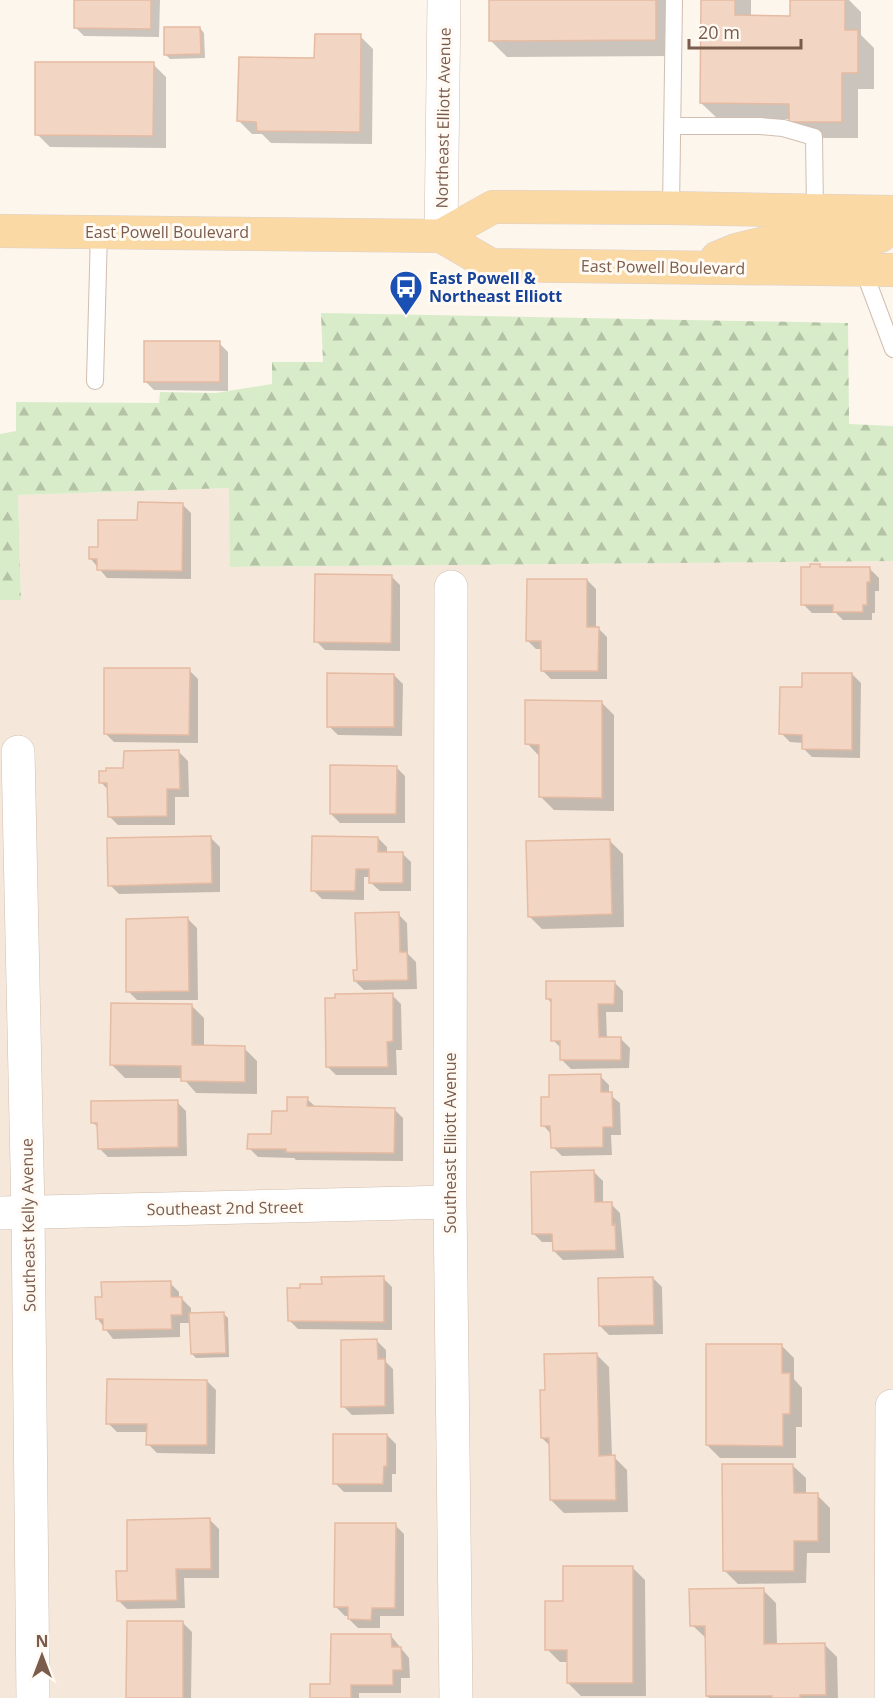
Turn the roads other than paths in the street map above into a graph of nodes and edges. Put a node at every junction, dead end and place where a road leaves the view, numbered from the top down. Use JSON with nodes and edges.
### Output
{"nodes":[{"id":1,"x":444,"y":0,"type":"edge"},
{"id":2,"x":674,"y":0,"type":"edge"},
{"id":3,"x":673,"y":126,"type":"junction"},
{"id":4,"x":671,"y":208,"type":"junction"},
{"id":5,"x":815,"y":211,"type":"junction"},
{"id":6,"x":893,"y":212,"type":"edge"},
{"id":7,"x":893,"y":226,"type":"edge"},
{"id":8,"x":0,"y":231,"type":"edge"},
{"id":9,"x":99,"y":232,"type":"junction"},
{"id":10,"x":441,"y":236,"type":"junction"},
{"id":11,"x":696,"y":267,"type":"junction"},
{"id":12,"x":878,"y":269,"type":"edge"},
{"id":13,"x":893,"y":349,"type":"edge"},
{"id":14,"x":95,"y":381,"type":"dead end"},
{"id":15,"x":451,"y":587,"type":"dead end"},
{"id":16,"x":18,"y":752,"type":"dead end"},
{"id":17,"x":450,"y":1202,"type":"junction"},
{"id":18,"x":14,"y":1213,"type":"edge"},
{"id":19,"x":892,"y":1406,"type":"edge"},
{"id":20,"x":33,"y":1698,"type":"edge"},
{"id":21,"x":456,"y":1698,"type":"edge"},
{"id":22,"x":891,"y":1698,"type":"edge"}],
"edges":[{"from":1,"to":10,"type":"street","name":"Northeast Elliott Avenue"},
{"from":2,"to":3,"type":"lane"},
{"from":3,"to":4,"type":"lane"},
{"from":3,"to":5,"type":"lane"},
{"from":4,"to":5,"type":"main road","name":"East Powell Boulevard"},
{"from":4,"to":10,"type":"main road","name":"East Powell Boulevard"},
{"from":5,"to":6,"type":"main road","name":"East Powell Boulevard"},
{"from":7,"to":11,"type":"main road"},
{"from":8,"to":9,"type":"main road","name":"East Powell Boulevard"},
{"from":9,"to":10,"type":"main road","name":"East Powell Boulevard"},
{"from":9,"to":14,"type":"lane"},
{"from":10,"to":11,"type":"main road","name":"East Powell Boulevard"},
{"from":11,"to":12,"type":"main road","name":"East Powell Boulevard"},
{"from":12,"to":13,"type":"lane"},
{"from":15,"to":17,"type":"street","name":"Southeast Elliott Avenue"},
{"from":16,"to":18,"type":"street","name":"Southeast Kelly Avenue"},
{"from":17,"to":18,"type":"street","name":"Southeast 2nd Street"},
{"from":17,"to":21,"type":"street","name":"Southeast Elliott Avenue"},
{"from":18,"to":20,"type":"street","name":"Southeast Kelly Avenue"},
{"from":19,"to":22,"type":"street"}]}
